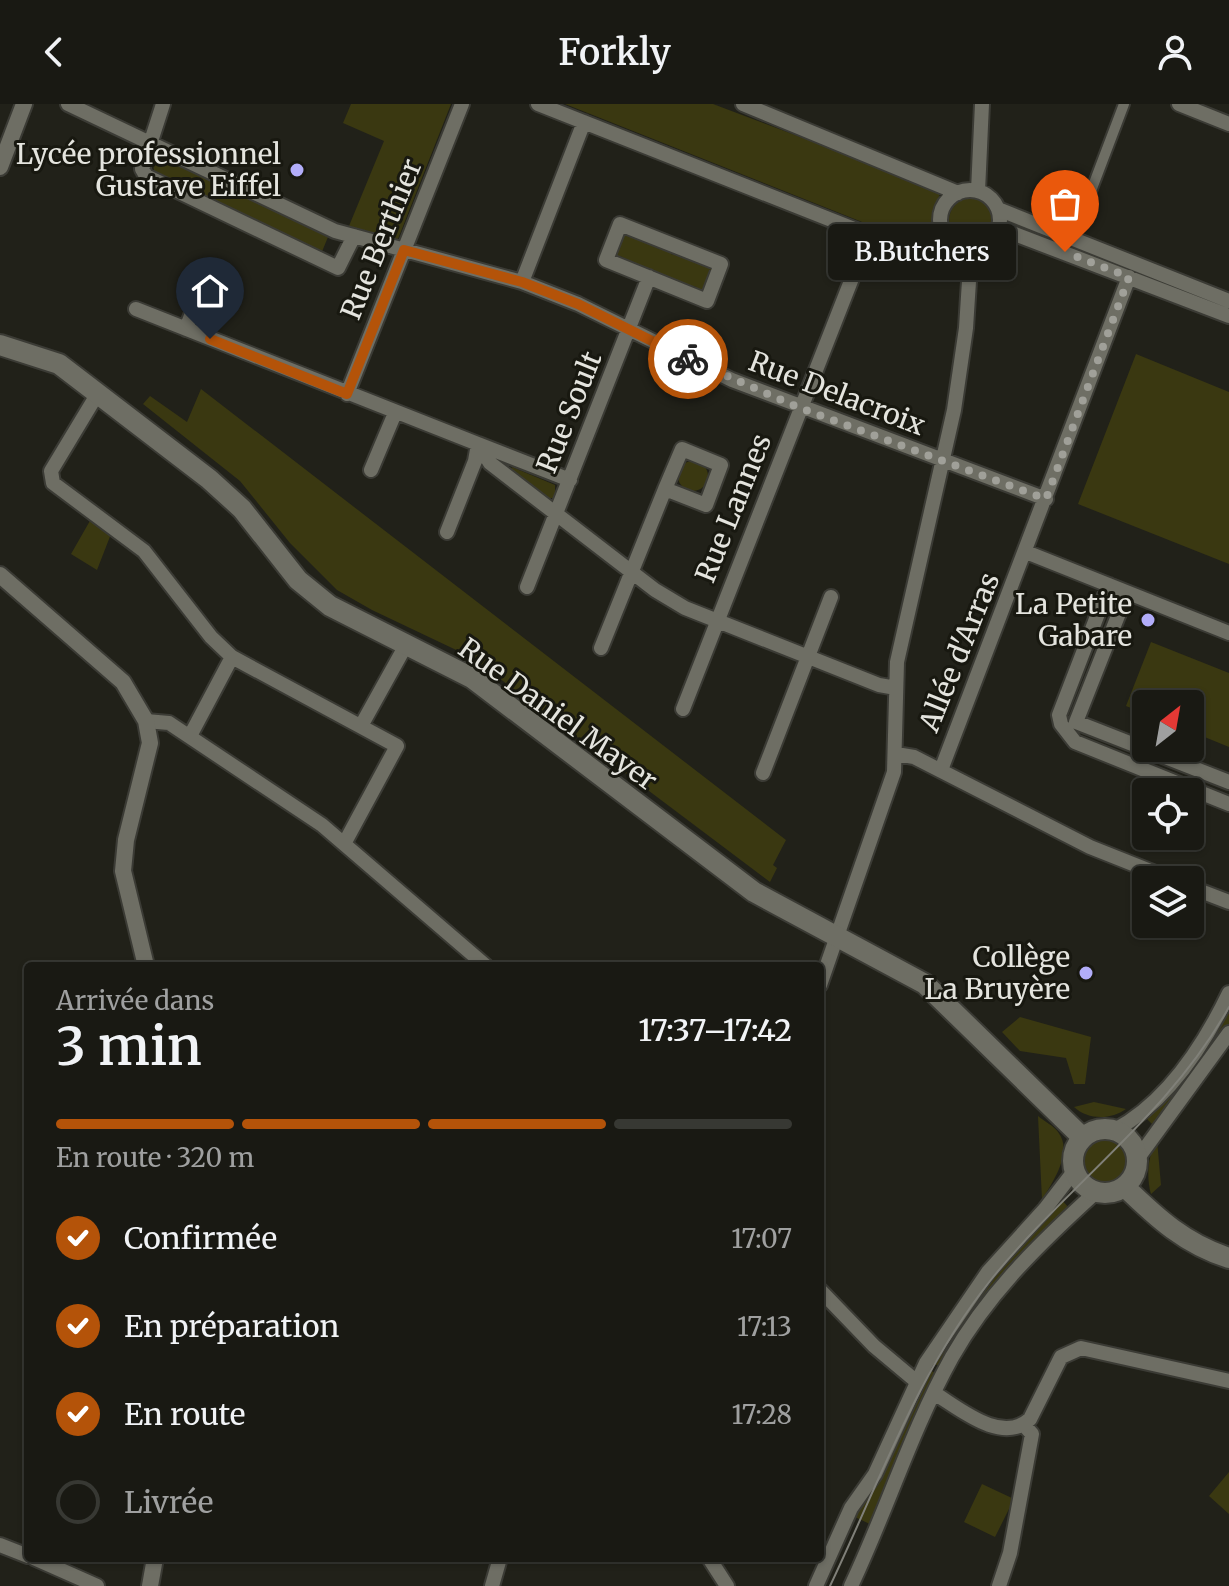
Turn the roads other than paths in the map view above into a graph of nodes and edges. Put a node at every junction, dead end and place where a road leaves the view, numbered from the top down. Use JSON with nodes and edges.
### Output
{"nodes":[{"id":1,"x":24,"y":104,"type":"edge"},
{"id":2,"x":68,"y":104,"type":"edge"},
{"id":3,"x":163,"y":104,"type":"edge"},
{"id":4,"x":462,"y":104,"type":"edge"},
{"id":5,"x":538,"y":104,"type":"edge"},
{"id":6,"x":743,"y":104,"type":"edge"},
{"id":7,"x":982,"y":104,"type":"edge"},
{"id":8,"x":1124,"y":104,"type":"edge"},
{"id":9,"x":1179,"y":104,"type":"edge"},
{"id":10,"x":584,"y":122,"type":"junction"},
{"id":11,"x":1229,"y":124,"type":"edge"},
{"id":12,"x":150,"y":140,"type":"junction"},
{"id":13,"x":0,"y":167,"type":"edge"},
{"id":14,"x":978,"y":191,"type":"junction"},
{"id":15,"x":958,"y":193,"type":"junction"},
{"id":16,"x":998,"y":209,"type":"junction"},
{"id":17,"x":999,"y":228,"type":"junction"},
{"id":18,"x":869,"y":235,"type":"junction"},
{"id":19,"x":354,"y":236,"type":"junction"},
{"id":20,"x":1074,"y":236,"type":"junction"},
{"id":21,"x":955,"y":245,"type":"junction"},
{"id":22,"x":404,"y":250,"type":"junction"},
{"id":23,"x":971,"y":250,"type":"junction"},
{"id":24,"x":208,"y":271,"type":"dead end"},
{"id":25,"x":649,"y":277,"type":"junction"},
{"id":26,"x":1129,"y":277,"type":"junction"},
{"id":27,"x":522,"y":282,"type":"junction"},
{"id":28,"x":1229,"y":301,"type":"edge"},
{"id":29,"x":136,"y":309,"type":"dead end"},
{"id":30,"x":1229,"y":316,"type":"edge"},
{"id":31,"x":186,"y":329,"type":"junction"},
{"id":32,"x":629,"y":330,"type":"junction"},
{"id":33,"x":0,"y":345,"type":"edge"},
{"id":34,"x":98,"y":393,"type":"junction"},
{"id":35,"x":347,"y":394,"type":"junction"},
{"id":36,"x":800,"y":408,"type":"junction"},
{"id":37,"x":395,"y":413,"type":"junction"},
{"id":38,"x":478,"y":444,"type":"junction"},
{"id":39,"x":943,"y":462,"type":"junction"},
{"id":40,"x":371,"y":470,"type":"dead end"},
{"id":41,"x":570,"y":480,"type":"junction"},
{"id":42,"x":665,"y":489,"type":"dead end"},
{"id":43,"x":1046,"y":499,"type":"junction"},
{"id":44,"x":556,"y":514,"type":"junction"},
{"id":45,"x":447,"y":532,"type":"dead end"},
{"id":46,"x":1026,"y":552,"type":"junction"},
{"id":47,"x":629,"y":570,"type":"junction"},
{"id":48,"x":0,"y":575,"type":"edge"},
{"id":49,"x":1109,"y":585,"type":"junction"},
{"id":50,"x":527,"y":587,"type":"dead end"},
{"id":51,"x":1127,"y":593,"type":"junction"},
{"id":52,"x":831,"y":597,"type":"dead end"},
{"id":53,"x":716,"y":621,"type":"junction"},
{"id":54,"x":1229,"y":633,"type":"edge"},
{"id":55,"x":406,"y":645,"type":"junction"},
{"id":56,"x":601,"y":648,"type":"dead end"},
{"id":57,"x":232,"y":657,"type":"junction"},
{"id":58,"x":807,"y":657,"type":"junction"},
{"id":59,"x":896,"y":688,"type":"junction"},
{"id":60,"x":683,"y":709,"type":"dead end"},
{"id":61,"x":146,"y":721,"type":"junction"},
{"id":62,"x":361,"y":726,"type":"junction"},
{"id":63,"x":1071,"y":726,"type":"junction"},
{"id":64,"x":190,"y":736,"type":"junction"},
{"id":65,"x":896,"y":754,"type":"junction"},
{"id":66,"x":941,"y":770,"type":"junction"},
{"id":67,"x":763,"y":773,"type":"dead end"},
{"id":68,"x":1229,"y":782,"type":"edge"},
{"id":69,"x":1229,"y":804,"type":"edge"},
{"id":70,"x":344,"y":844,"type":"junction"},
{"id":71,"x":1138,"y":866,"type":"edge"},
{"id":72,"x":1204,"y":892,"type":"edge"},
{"id":73,"x":1229,"y":902,"type":"edge"},
{"id":74,"x":837,"y":936,"type":"junction"},
{"id":75,"x":145,"y":962,"type":"edge"},
{"id":76,"x":481,"y":962,"type":"edge"},
{"id":77,"x":824,"y":973,"type":"edge"},
{"id":78,"x":1229,"y":993,"type":"edge"},
{"id":79,"x":1229,"y":1033,"type":"edge"},
{"id":80,"x":1115,"y":1130,"type":"junction"},
{"id":81,"x":1083,"y":1138,"type":"junction"},
{"id":82,"x":1138,"y":1158,"type":"junction"},
{"id":83,"x":1075,"y":1170,"type":"junction"},
{"id":84,"x":1125,"y":1187,"type":"junction"},
{"id":85,"x":1096,"y":1192,"type":"junction"},
{"id":86,"x":1229,"y":1258,"type":"edge"},
{"id":87,"x":824,"y":1294,"type":"edge"},
{"id":88,"x":1229,"y":1381,"type":"edge"},
{"id":89,"x":917,"y":1382,"type":"junction"},
{"id":90,"x":934,"y":1393,"type":"junction"},
{"id":91,"x":1028,"y":1430,"type":"junction"},
{"id":92,"x":0,"y":1545,"type":"edge"},
{"id":93,"x":24,"y":1554,"type":"edge"},
{"id":94,"x":43,"y":1562,"type":"edge"},
{"id":95,"x":154,"y":1562,"type":"edge"},
{"id":96,"x":499,"y":1562,"type":"edge"},
{"id":97,"x":712,"y":1562,"type":"edge"},
{"id":98,"x":97,"y":1586,"type":"edge"},
{"id":99,"x":150,"y":1586,"type":"edge"},
{"id":100,"x":492,"y":1586,"type":"edge"},
{"id":101,"x":727,"y":1586,"type":"edge"},
{"id":102,"x":816,"y":1586,"type":"edge"},
{"id":103,"x":851,"y":1586,"type":"edge"},
{"id":104,"x":999,"y":1586,"type":"edge"}],
"edges":[{"from":1,"to":13,"type":"street"},
{"from":2,"to":12,"type":"street","name":"Rue Delacroix"},
{"from":3,"to":12,"type":"street"},
{"from":4,"to":22,"type":"street","name":"Rue Berthier"},
{"from":5,"to":10,"type":"street"},
{"from":6,"to":15,"type":"street"},
{"from":7,"to":14,"type":"street"},
{"from":8,"to":20,"type":"street"},
{"from":9,"to":11,"type":"street"},
{"from":10,"to":18,"type":"street"},
{"from":10,"to":27,"type":"street"},
{"from":12,"to":19,"type":"street","name":"Rue Delacroix"},
{"from":12,"to":19,"type":"street"},
{"from":14,"to":15,"type":"street"},
{"from":14,"to":16,"type":"street"},
{"from":15,"to":21,"type":"street"},
{"from":16,"to":17,"type":"street"},
{"from":16,"to":20,"type":"street"},
{"from":17,"to":23,"type":"street"},
{"from":17,"to":26,"type":"street"},
{"from":18,"to":21,"type":"street"},
{"from":18,"to":36,"type":"street","name":"Rue Lannes"},
{"from":19,"to":22,"type":"street","name":"Rue Delacroix"},
{"from":20,"to":28,"type":"street"},
{"from":21,"to":23,"type":"street"},
{"from":22,"to":27,"type":"street","name":"Rue Delacroix"},
{"from":22,"to":35,"type":"street","name":"Rue Berthier"},
{"from":23,"to":39,"type":"street"},
{"from":24,"to":31,"type":"street"},
{"from":25,"to":25,"type":"street"},
{"from":25,"to":32,"type":"street","name":"Rue Soult"},
{"from":26,"to":30,"type":"street"},
{"from":26,"to":43,"type":"street","name":"Allée d'Arras"},
{"from":27,"to":32,"type":"street","name":"Rue Delacroix"},
{"from":29,"to":31,"type":"street"},
{"from":31,"to":35,"type":"street"},
{"from":32,"to":36,"type":"street","name":"Rue Delacroix"},
{"from":32,"to":41,"type":"street","name":"Rue Soult"},
{"from":33,"to":34,"type":"main road","name":"Rue Daniel Mayer"},
{"from":34,"to":55,"type":"main road","name":"Rue Daniel Mayer"},
{"from":34,"to":57,"type":"street"},
{"from":35,"to":37,"type":"street"},
{"from":36,"to":39,"type":"street","name":"Rue Delacroix"},
{"from":36,"to":53,"type":"street","name":"Rue Lannes"},
{"from":37,"to":38,"type":"street"},
{"from":37,"to":40,"type":"street"},
{"from":38,"to":41,"type":"street"},
{"from":38,"to":44,"type":"street"},
{"from":38,"to":45,"type":"street"},
{"from":39,"to":43,"type":"street","name":"Rue Delacroix"},
{"from":39,"to":59,"type":"street"},
{"from":41,"to":44,"type":"street","name":"Rue Soult"},
{"from":42,"to":47,"type":"street"},
{"from":43,"to":46,"type":"street","name":"Allée d'Arras"},
{"from":44,"to":47,"type":"street"},
{"from":44,"to":50,"type":"street","name":"Rue Soult"},
{"from":46,"to":49,"type":"street"},
{"from":46,"to":66,"type":"street","name":"Allée d'Arras"},
{"from":47,"to":53,"type":"street"},
{"from":47,"to":56,"type":"street"},
{"from":48,"to":61,"type":"street"},
{"from":49,"to":51,"type":"street"},
{"from":49,"to":63,"type":"street"},
{"from":51,"to":54,"type":"street"},
{"from":51,"to":63,"type":"street"},
{"from":52,"to":58,"type":"street"},
{"from":53,"to":58,"type":"street"},
{"from":53,"to":60,"type":"street","name":"Rue Lannes"},
{"from":55,"to":62,"type":"street"},
{"from":55,"to":74,"type":"main road","name":"Rue Daniel Mayer"},
{"from":57,"to":62,"type":"street"},
{"from":57,"to":64,"type":"street"},
{"from":58,"to":59,"type":"street"},
{"from":58,"to":67,"type":"street"},
{"from":59,"to":65,"type":"street"},
{"from":61,"to":64,"type":"street"},
{"from":61,"to":75,"type":"street"},
{"from":62,"to":70,"type":"street"},
{"from":63,"to":68,"type":"street"},
{"from":63,"to":69,"type":"street"},
{"from":64,"to":70,"type":"street"},
{"from":65,"to":66,"type":"street"},
{"from":65,"to":74,"type":"street"},
{"from":66,"to":71,"type":"street"},
{"from":70,"to":76,"type":"street"},
{"from":72,"to":73,"type":"street"},
{"from":74,"to":77,"type":"street"},
{"from":74,"to":81,"type":"main road","name":"Rue Daniel Mayer"},
{"from":78,"to":80,"type":"street"},
{"from":79,"to":82,"type":"street"},
{"from":80,"to":81,"type":"main road"},
{"from":80,"to":82,"type":"main road"},
{"from":81,"to":83,"type":"main road"},
{"from":82,"to":84,"type":"main road"},
{"from":83,"to":85,"type":"main road"},
{"from":83,"to":89,"type":"street"},
{"from":84,"to":85,"type":"main road"},
{"from":84,"to":86,"type":"main road"},
{"from":85,"to":90,"type":"street"},
{"from":87,"to":89,"type":"street"},
{"from":88,"to":91,"type":"street"},
{"from":89,"to":102,"type":"street"},
{"from":90,"to":91,"type":"street"},
{"from":90,"to":103,"type":"street"},
{"from":91,"to":104,"type":"street"},
{"from":92,"to":93,"type":"street"},
{"from":94,"to":98,"type":"street"},
{"from":95,"to":99,"type":"street"},
{"from":96,"to":100,"type":"street"},
{"from":97,"to":101,"type":"street"}]}
